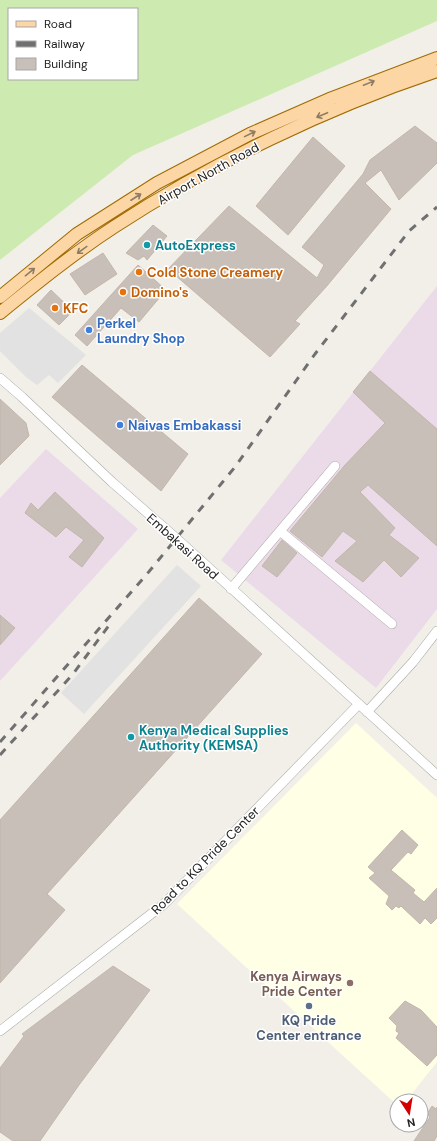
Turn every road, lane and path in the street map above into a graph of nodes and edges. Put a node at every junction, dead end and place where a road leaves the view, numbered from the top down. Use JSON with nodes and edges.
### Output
{"nodes":[{"id":1,"x":437,"y":58,"type":"edge"},
{"id":2,"x":437,"y":71,"type":"edge"},
{"id":3,"x":0,"y":297,"type":"edge"},
{"id":4,"x":0,"y":313,"type":"edge"},
{"id":5,"x":0,"y":378,"type":"edge"},
{"id":6,"x":335,"y":466,"type":"dead end"},
{"id":7,"x":280,"y":531,"type":"junction"},
{"id":8,"x":230,"y":589,"type":"junction"},
{"id":9,"x":392,"y":624,"type":"dead end"},
{"id":10,"x":437,"y":632,"type":"edge"},
{"id":11,"x":359,"y":704,"type":"junction"},
{"id":12,"x":367,"y":712,"type":"junction"},
{"id":13,"x":437,"y":775,"type":"edge"},
{"id":14,"x":0,"y":1031,"type":"edge"}],
"edges":[{"from":3,"to":1,"type":"main road","name":"Airport North Road","one_way":true},
{"from":2,"to":4,"type":"main road","name":"Airport North Road","one_way":true},
{"from":5,"to":8,"type":"street","name":"Embakasi Road"},
{"from":6,"to":7,"type":"street"},
{"from":7,"to":8,"type":"street"},
{"from":7,"to":9,"type":"street"},
{"from":8,"to":11,"type":"street","name":"Embakasi Road"},
{"from":10,"to":12,"type":"street"},
{"from":11,"to":12,"type":"street","name":"Embakasi Road"},
{"from":11,"to":14,"type":"street","name":"Road to KQ Pride Center"},
{"from":12,"to":13,"type":"street","name":"Embakasi Road"}]}
